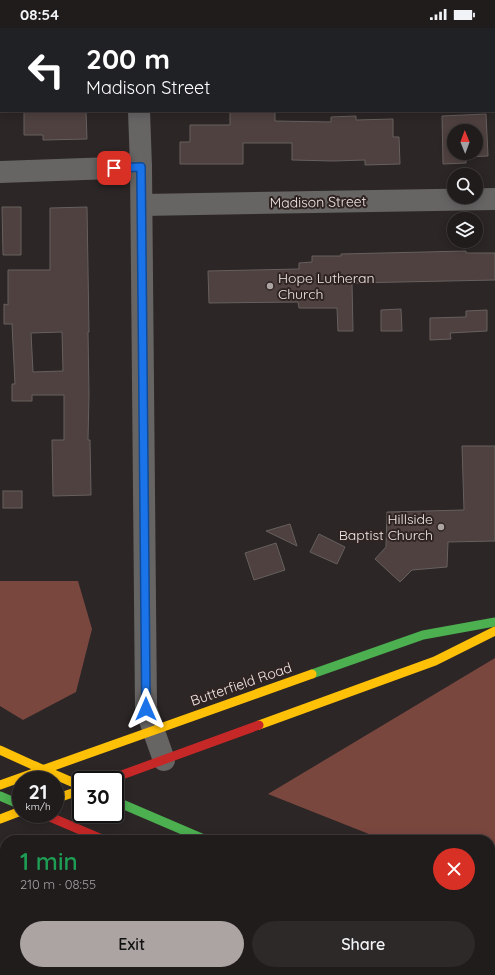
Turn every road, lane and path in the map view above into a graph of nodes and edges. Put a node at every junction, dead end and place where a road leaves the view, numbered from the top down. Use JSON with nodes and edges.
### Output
{"nodes":[{"id":1,"x":139,"y":112,"type":"edge"},
{"id":2,"x":141,"y":167,"type":"junction"},
{"id":3,"x":0,"y":172,"type":"edge"},
{"id":4,"x":495,"y":199,"type":"edge"},
{"id":5,"x":142,"y":205,"type":"junction"},
{"id":6,"x":495,"y":622,"type":"edge"},
{"id":7,"x":495,"y":631,"type":"edge"},
{"id":8,"x":154,"y":730,"type":"junction"},
{"id":9,"x":0,"y":750,"type":"edge"},
{"id":10,"x":164,"y":760,"type":"junction"},
{"id":11,"x":124,"y":774,"type":"edge"},
{"id":12,"x":72,"y":782,"type":"edge"},
{"id":13,"x":0,"y":785,"type":"edge"},
{"id":14,"x":0,"y":796,"type":"edge"},
{"id":15,"x":12,"y":801,"type":"edge"},
{"id":16,"x":124,"y":805,"type":"edge"},
{"id":17,"x":12,"y":814,"type":"edge"},
{"id":18,"x":0,"y":819,"type":"edge"},
{"id":19,"x":64,"y":823,"type":"edge"},
{"id":20,"x":93,"y":835,"type":"edge"},
{"id":21,"x":194,"y":835,"type":"edge"}],
"edges":[{"from":1,"to":2,"type":"street"},
{"from":2,"to":3,"type":"street"},
{"from":2,"to":5,"type":"street"},
{"from":4,"to":5,"type":"street","name":"Madison Street"},
{"from":5,"to":8,"type":"street"},
{"from":6,"to":8,"type":"main road","name":"Butterfield Road"},
{"from":7,"to":10,"type":"main road"},
{"from":8,"to":10,"type":"street"},
{"from":8,"to":13,"type":"main road","name":"Butterfield Road"},
{"from":9,"to":12,"type":"main road","bridge":true},
{"from":10,"to":11,"type":"main road"},
{"from":14,"to":15,"type":"main road"},
{"from":16,"to":21,"type":"main road"},
{"from":17,"to":18,"type":"main road"},
{"from":19,"to":20,"type":"main road"}]}
